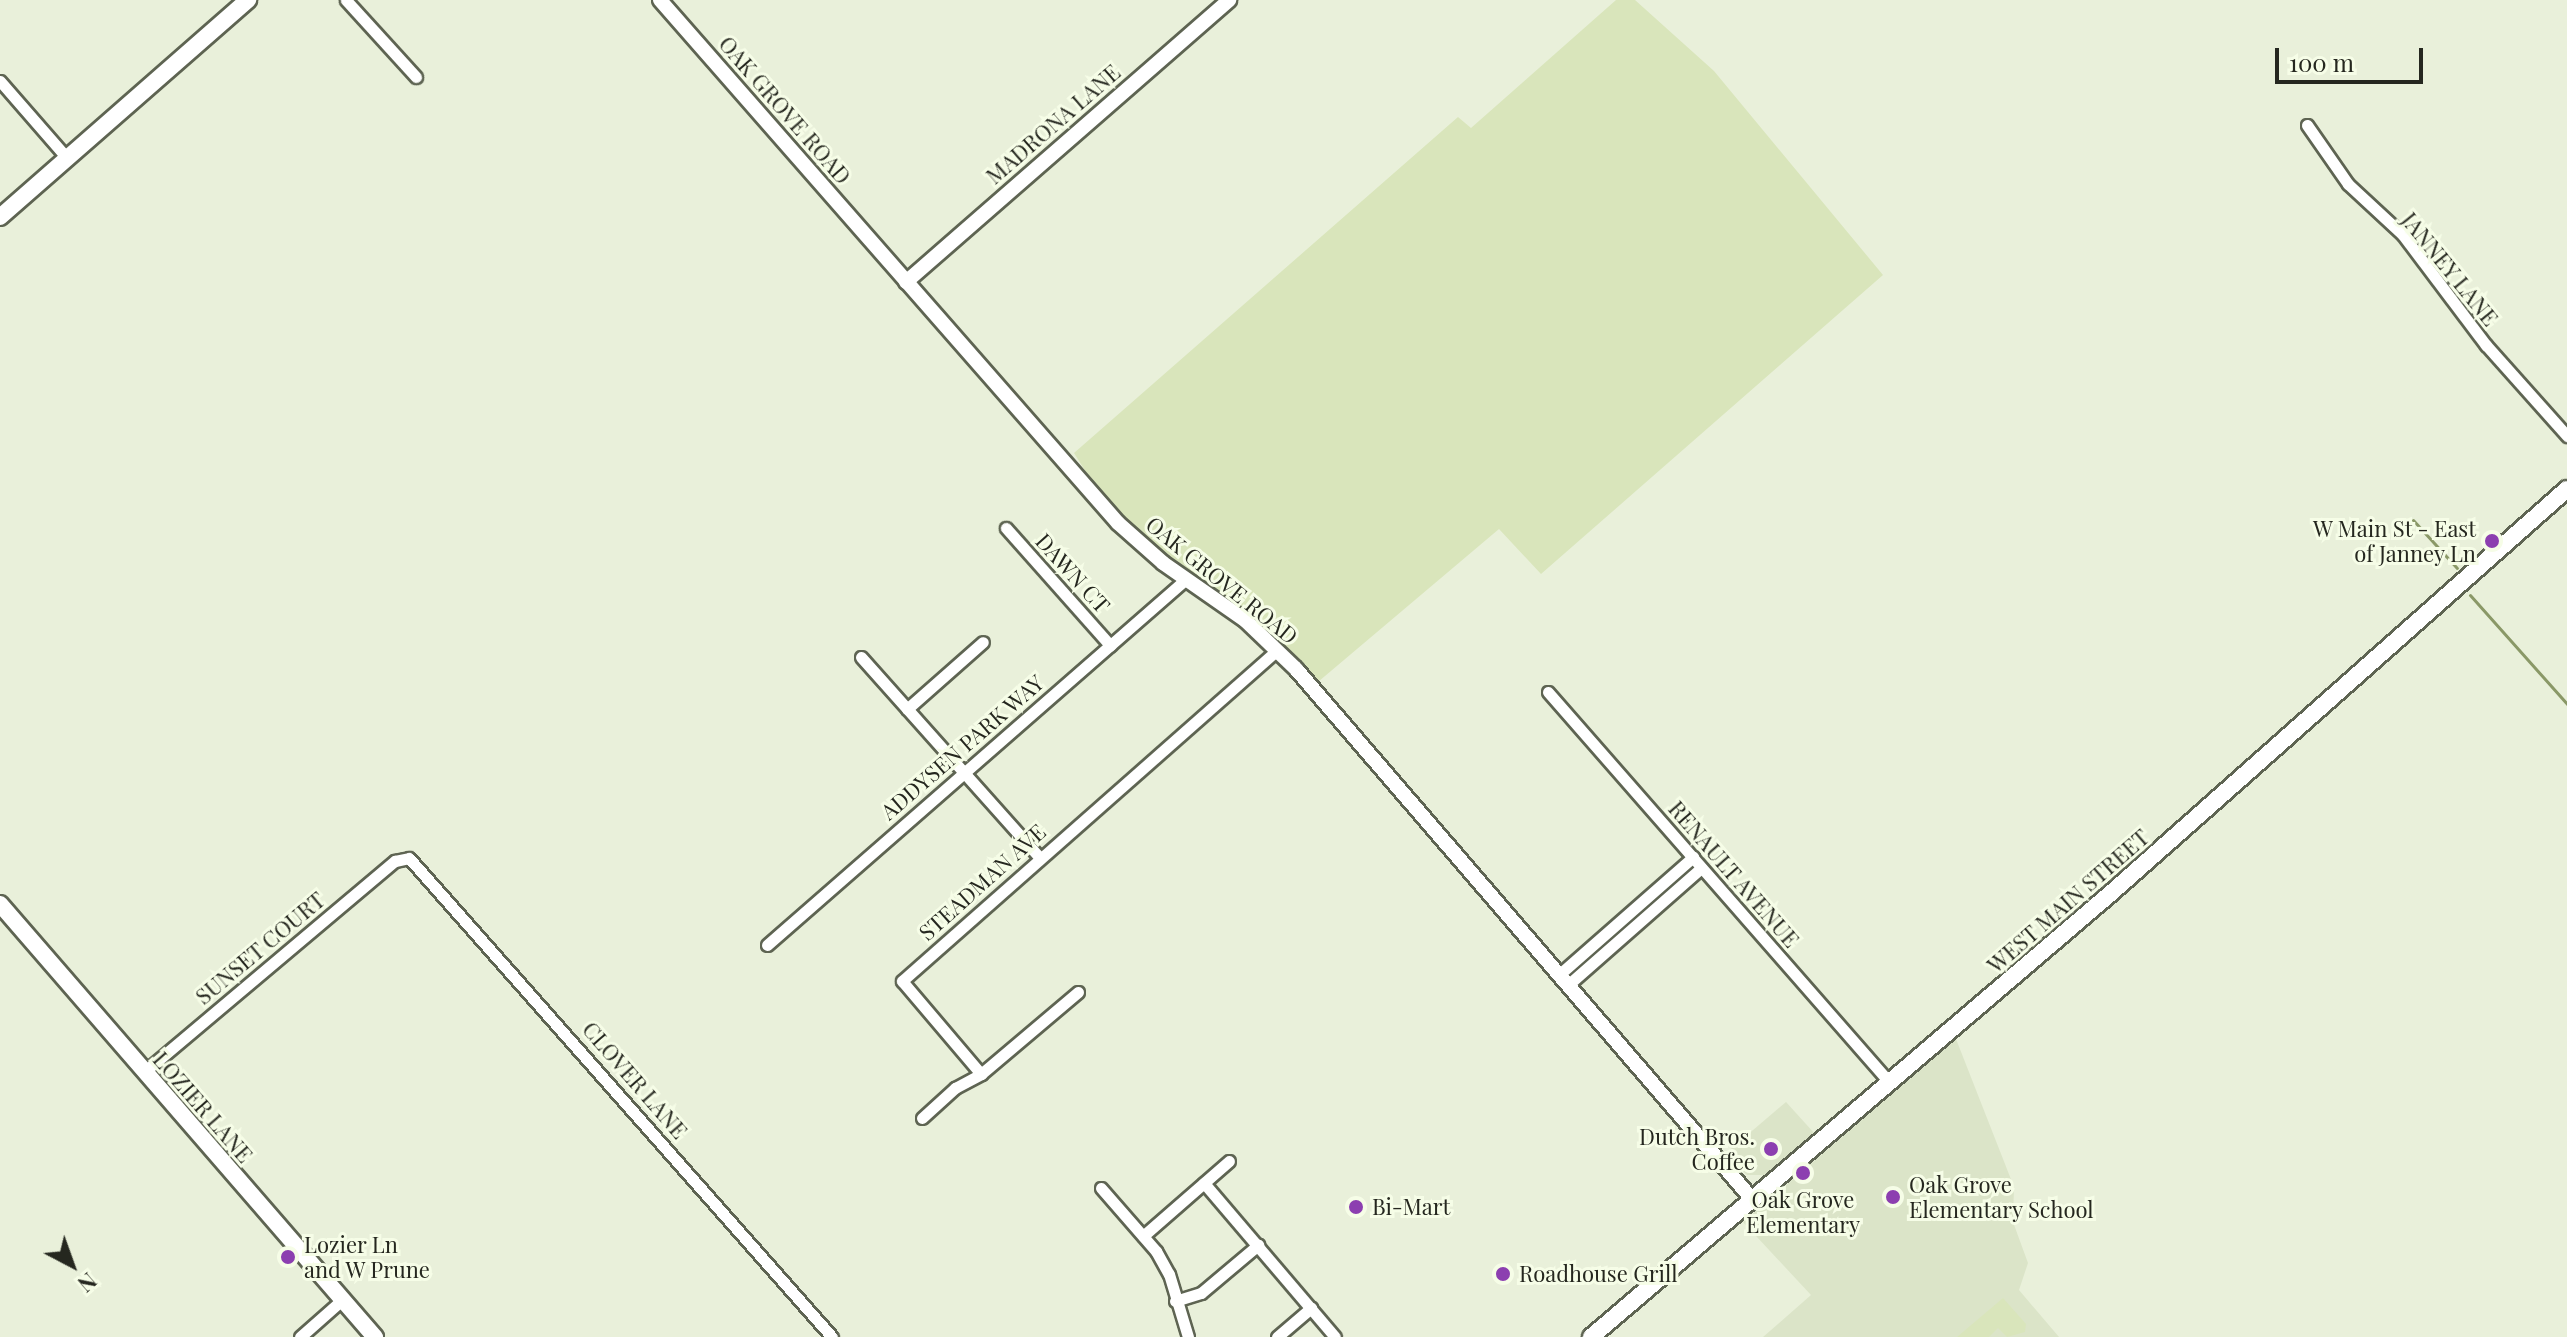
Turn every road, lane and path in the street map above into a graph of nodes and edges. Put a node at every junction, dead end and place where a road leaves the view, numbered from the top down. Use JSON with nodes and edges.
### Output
{"nodes":[{"id":1,"x":248,"y":0,"type":"edge"},
{"id":2,"x":346,"y":0,"type":"edge"},
{"id":3,"x":660,"y":0,"type":"edge"},
{"id":4,"x":1229,"y":0,"type":"edge"},
{"id":5,"x":416,"y":77,"type":"dead end"},
{"id":6,"x":0,"y":81,"type":"edge"},
{"id":7,"x":2307,"y":125,"type":"dead end"},
{"id":8,"x":67,"y":158,"type":"junction"},
{"id":9,"x":0,"y":217,"type":"edge"},
{"id":10,"x":906,"y":282,"type":"junction"},
{"id":11,"x":2567,"y":436,"type":"edge"},
{"id":12,"x":2567,"y":489,"type":"edge"},
{"id":13,"x":1006,"y":528,"type":"dead end"},
{"id":14,"x":1185,"y":580,"type":"junction"},
{"id":15,"x":983,"y":642,"type":"dead end"},
{"id":16,"x":1110,"y":645,"type":"junction"},
{"id":17,"x":1277,"y":650,"type":"junction"},
{"id":18,"x":861,"y":657,"type":"dead end"},
{"id":19,"x":1548,"y":692,"type":"dead end"},
{"id":20,"x":907,"y":709,"type":"junction"},
{"id":21,"x":963,"y":771,"type":"junction"},
{"id":22,"x":402,"y":857,"type":"joint"},
{"id":23,"x":1039,"y":857,"type":"junction"},
{"id":24,"x":1693,"y":857,"type":"junction"},
{"id":25,"x":1701,"y":868,"type":"junction"},
{"id":26,"x":0,"y":904,"type":"edge"},
{"id":27,"x":767,"y":945,"type":"dead end"},
{"id":28,"x":1565,"y":979,"type":"junction"},
{"id":29,"x":1078,"y":992,"type":"dead end"},
{"id":30,"x":144,"y":1072,"type":"junction"},
{"id":31,"x":981,"y":1074,"type":"junction"},
{"id":32,"x":1890,"y":1083,"type":"junction"},
{"id":33,"x":922,"y":1118,"type":"dead end"},
{"id":34,"x":1229,"y":1161,"type":"dead end"},
{"id":35,"x":1204,"y":1183,"type":"junction"},
{"id":36,"x":1101,"y":1188,"type":"dead end"},
{"id":37,"x":1752,"y":1199,"type":"junction"},
{"id":38,"x":1143,"y":1236,"type":"junction"},
{"id":39,"x":1258,"y":1245,"type":"junction"},
{"id":40,"x":342,"y":1300,"type":"junction"},
{"id":41,"x":1175,"y":1301,"type":"junction"},
{"id":42,"x":1311,"y":1308,"type":"junction"},
{"id":43,"x":300,"y":1337,"type":"edge"},
{"id":44,"x":375,"y":1337,"type":"edge"},
{"id":45,"x":832,"y":1337,"type":"edge"},
{"id":46,"x":1188,"y":1337,"type":"edge"},
{"id":47,"x":1277,"y":1337,"type":"edge"},
{"id":48,"x":1335,"y":1337,"type":"edge"},
{"id":49,"x":1591,"y":1337,"type":"edge"}],
"edges":[{"from":1,"to":8,"type":"main road"},
{"from":2,"to":5,"type":"street"},
{"from":3,"to":10,"type":"street","name":"OAK GROVE ROAD"},
{"from":4,"to":10,"type":"street","name":"MADRONA LANE"},
{"from":6,"to":8,"type":"street"},
{"from":7,"to":11,"type":"street","name":"JANNEY LANE"},
{"from":8,"to":9,"type":"main road"},
{"from":10,"to":14,"type":"street","name":"OAK GROVE ROAD"},
{"from":12,"to":32,"type":"main road","name":"WEST MAIN STREET"},
{"from":13,"to":16,"type":"street","name":"DAWN CT"},
{"from":14,"to":16,"type":"street","name":"ADDYSEN PARK WAY"},
{"from":14,"to":17,"type":"street","name":"OAK GROVE ROAD"},
{"from":15,"to":20,"type":"street"},
{"from":16,"to":21,"type":"street","name":"ADDYSEN PARK WAY"},
{"from":17,"to":23,"type":"street","name":"STEADMAN AVE"},
{"from":17,"to":28,"type":"street","name":"OAK GROVE ROAD"},
{"from":18,"to":20,"type":"street"},
{"from":19,"to":24,"type":"street","name":"RENAULT AVENUE"},
{"from":20,"to":21,"type":"street"},
{"from":21,"to":23,"type":"street"},
{"from":21,"to":27,"type":"street","name":"ADDYSEN PARK WAY"},
{"from":22,"to":30,"type":"street","name":"SUNSET COURT"},
{"from":22,"to":45,"type":"street","name":"CLOVER LANE"},
{"from":23,"to":31,"type":"street","name":"STEADMAN AVE"},
{"from":24,"to":25,"type":"street","name":"RENAULT AVENUE"},
{"from":24,"to":28,"type":"street"},
{"from":25,"to":28,"type":"street"},
{"from":25,"to":32,"type":"street","name":"RENAULT AVENUE"},
{"from":26,"to":30,"type":"main road","name":"LOZIER LANE"},
{"from":28,"to":37,"type":"street","name":"OAK GROVE ROAD"},
{"from":29,"to":31,"type":"street"},
{"from":30,"to":40,"type":"main road","name":"LOZIER LANE"},
{"from":31,"to":33,"type":"street"},
{"from":32,"to":37,"type":"main road","name":"WEST MAIN STREET"},
{"from":34,"to":35,"type":"street"},
{"from":35,"to":38,"type":"street"},
{"from":35,"to":39,"type":"street"},
{"from":36,"to":38,"type":"street"},
{"from":37,"to":49,"type":"main road","name":"WEST MAIN STREET"},
{"from":38,"to":41,"type":"street"},
{"from":39,"to":41,"type":"street"},
{"from":39,"to":42,"type":"street"},
{"from":40,"to":43,"type":"street"},
{"from":40,"to":44,"type":"main road","name":"LOZIER LANE"},
{"from":41,"to":46,"type":"street"},
{"from":42,"to":47,"type":"street"},
{"from":42,"to":48,"type":"street"}]}
